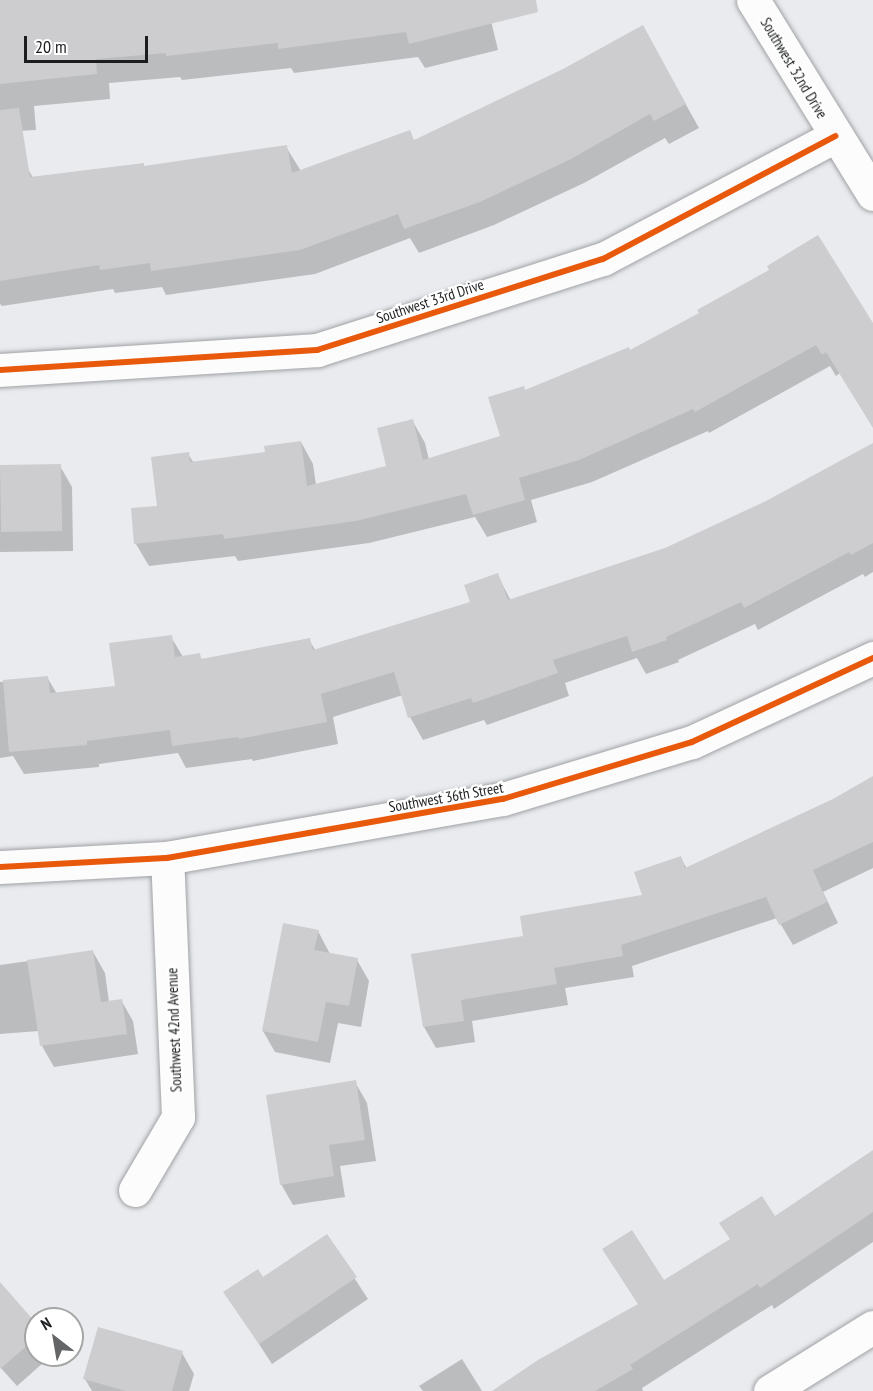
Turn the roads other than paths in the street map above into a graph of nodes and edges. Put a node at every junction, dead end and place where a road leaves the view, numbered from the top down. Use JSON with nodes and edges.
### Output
{"nodes":[{"id":1,"x":753,"y":0,"type":"edge"},
{"id":2,"x":835,"y":136,"type":"junction"},
{"id":3,"x":873,"y":194,"type":"edge"},
{"id":4,"x":0,"y":370,"type":"edge"},
{"id":5,"x":873,"y":658,"type":"edge"},
{"id":6,"x":167,"y":858,"type":"junction"},
{"id":7,"x":0,"y":867,"type":"edge"},
{"id":8,"x":135,"y":1190,"type":"dead end"},
{"id":9,"x":873,"y":1327,"type":"edge"},
{"id":10,"x":770,"y":1391,"type":"edge"}],
"edges":[{"from":1,"to":2,"type":"street","name":"Southwest 32nd Drive"},
{"from":2,"to":3,"type":"street","name":"Southwest 32nd Drive"},
{"from":2,"to":4,"type":"street","name":"Southwest 33rd Drive"},
{"from":5,"to":6,"type":"street","name":"Southwest 36th Street"},
{"from":6,"to":7,"type":"street","name":"Southwest 36th Street"},
{"from":6,"to":8,"type":"street","name":"Southwest 42nd Avenue"},
{"from":9,"to":10,"type":"street"}]}
